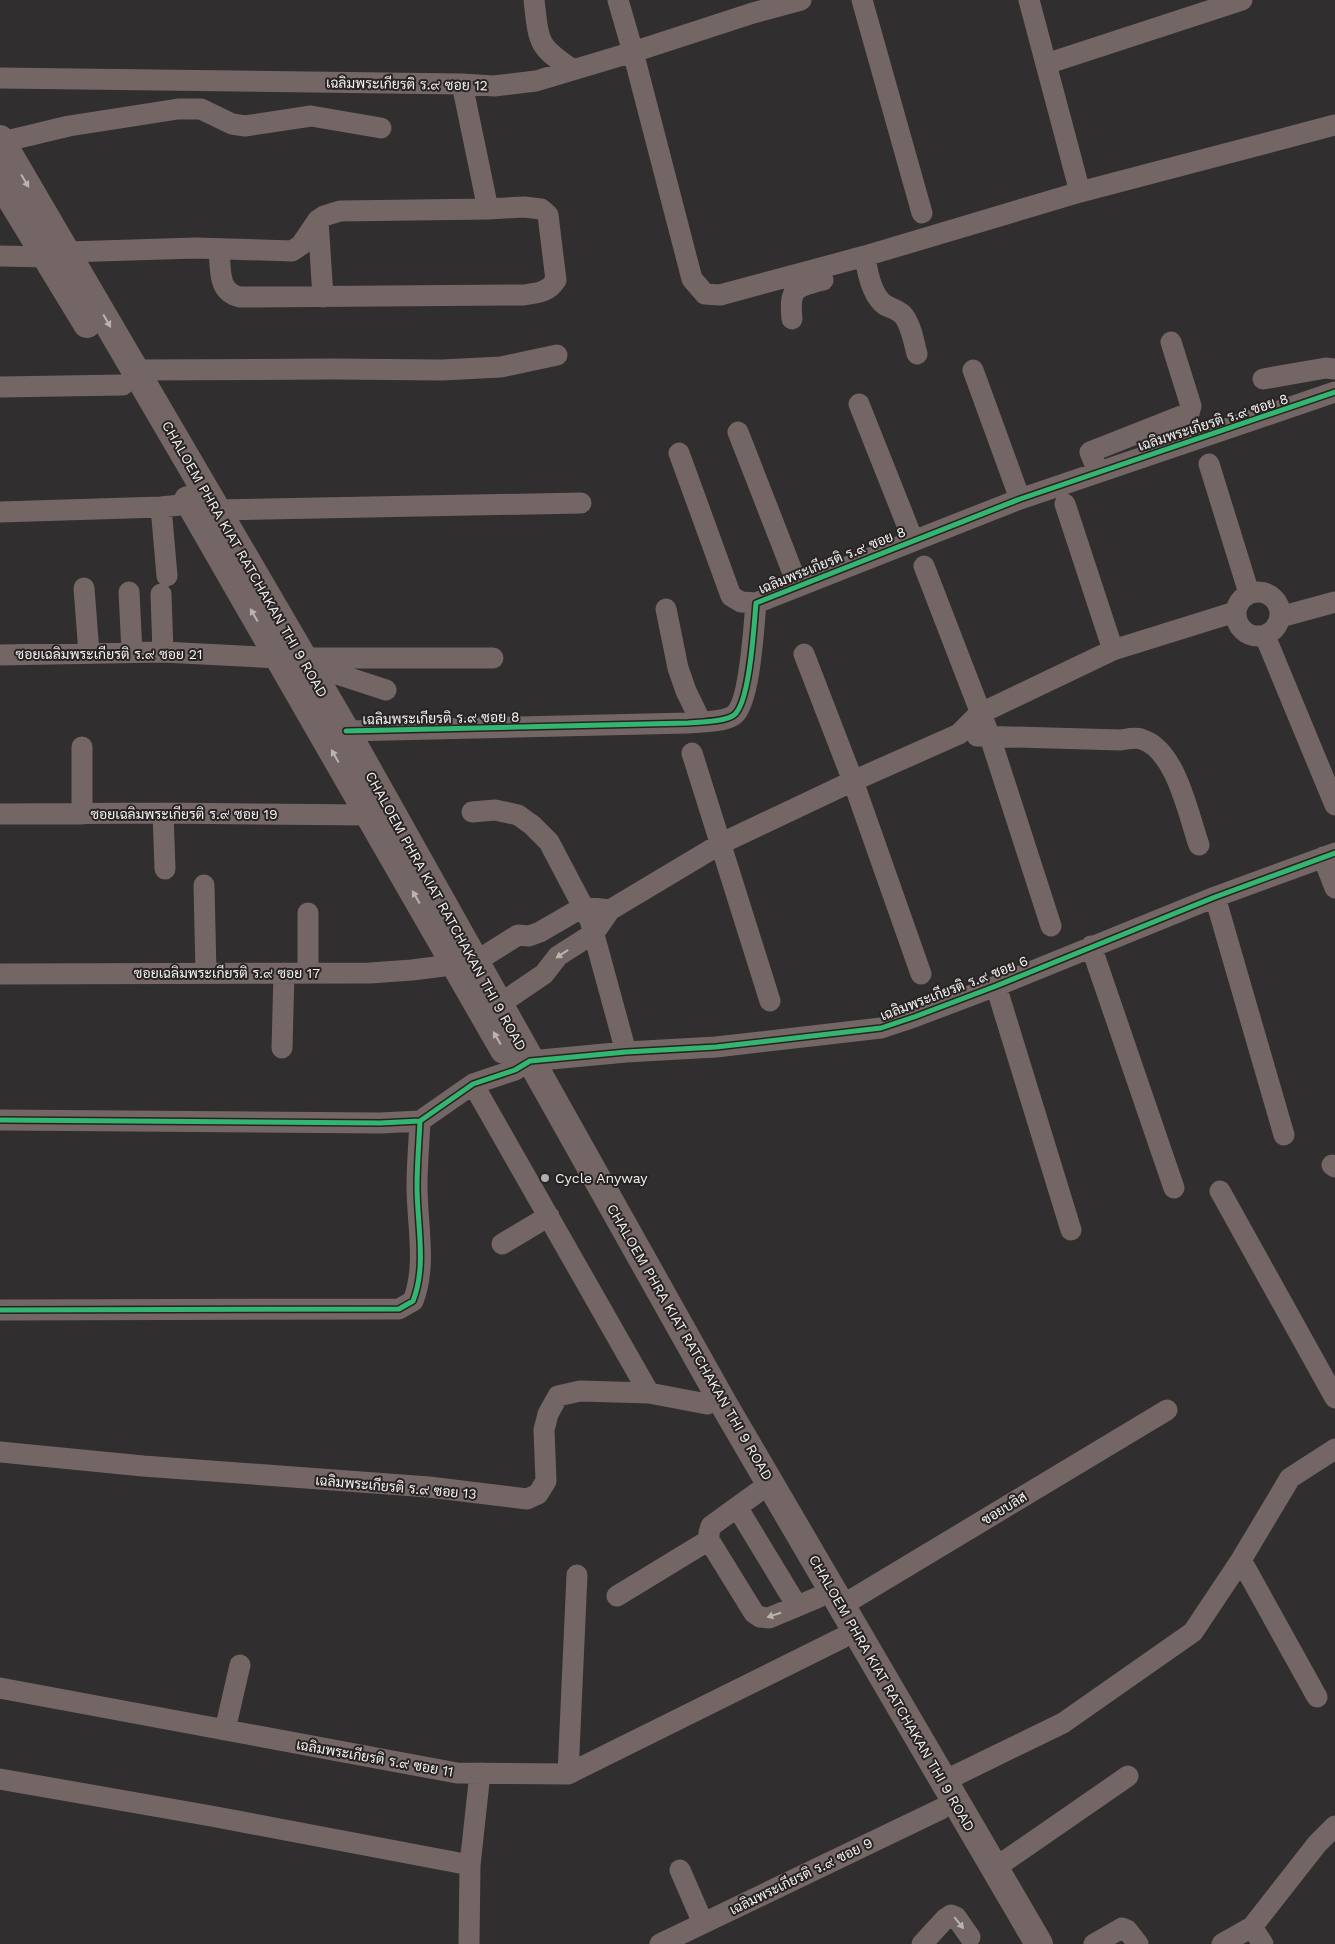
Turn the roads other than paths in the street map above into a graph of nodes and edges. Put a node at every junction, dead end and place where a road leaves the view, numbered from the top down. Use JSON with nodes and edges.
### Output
{"nodes":[{"id":1,"x":534,"y":0,"type":"edge"},
{"id":2,"x":618,"y":0,"type":"edge"},
{"id":3,"x":801,"y":0,"type":"edge"},
{"id":4,"x":862,"y":0,"type":"edge"},
{"id":5,"x":1029,"y":0,"type":"edge"},
{"id":6,"x":1242,"y":0,"type":"edge"},
{"id":7,"x":633,"y":52,"type":"junction"},
{"id":8,"x":1046,"y":64,"type":"junction"},
{"id":9,"x":574,"y":70,"type":"junction"},
{"id":10,"x":0,"y":78,"type":"edge"},
{"id":11,"x":462,"y":84,"type":"junction"},
{"id":12,"x":1335,"y":125,"type":"edge"},
{"id":13,"x":381,"y":128,"type":"dead end"},
{"id":14,"x":1,"y":140,"type":"edge"},
{"id":15,"x":0,"y":181,"type":"edge"},
{"id":16,"x":1080,"y":192,"type":"junction"},
{"id":17,"x":488,"y":209,"type":"junction"},
{"id":18,"x":922,"y":213,"type":"dead end"},
{"id":19,"x":318,"y":220,"type":"junction"},
{"id":20,"x":219,"y":249,"type":"junction"},
{"id":21,"x":57,"y":254,"type":"junction"},
{"id":22,"x":0,"y":256,"type":"edge"},
{"id":23,"x":866,"y":263,"type":"junction"},
{"id":24,"x":323,"y":297,"type":"junction"},
{"id":25,"x":792,"y":319,"type":"dead end"},
{"id":26,"x":1171,"y":342,"type":"dead end"},
{"id":27,"x":917,"y":354,"type":"dead end"},
{"id":28,"x":557,"y":355,"type":"dead end"},
{"id":29,"x":1335,"y":369,"type":"edge"},
{"id":30,"x":973,"y":370,"type":"dead end"},
{"id":31,"x":129,"y":378,"type":"junction"},
{"id":32,"x":1263,"y":379,"type":"dead end"},
{"id":33,"x":0,"y":387,"type":"edge"},
{"id":34,"x":1335,"y":392,"type":"edge"},
{"id":35,"x":859,"y":404,"type":"dead end"},
{"id":36,"x":738,"y":432,"type":"dead end"},
{"id":37,"x":679,"y":453,"type":"dead end"},
{"id":38,"x":1209,"y":464,"type":"dead end"},
{"id":39,"x":1098,"y":472,"type":"junction"},
{"id":40,"x":1020,"y":500,"type":"junction"},
{"id":41,"x":581,"y":504,"type":"dead end"},
{"id":42,"x":1065,"y":504,"type":"dead end"},
{"id":43,"x":161,"y":507,"type":"junction"},
{"id":44,"x":203,"y":507,"type":"junction"},
{"id":45,"x":0,"y":512,"type":"edge"},
{"id":46,"x":913,"y":540,"type":"junction"},
{"id":47,"x":924,"y":566,"type":"dead end"},
{"id":48,"x":798,"y":586,"type":"junction"},
{"id":49,"x":84,"y":588,"type":"dead end"},
{"id":50,"x":129,"y":592,"type":"dead end"},
{"id":51,"x":1249,"y":593,"type":"junction"},
{"id":52,"x":756,"y":602,"type":"junction"},
{"id":53,"x":1335,"y":602,"type":"edge"},
{"id":54,"x":666,"y":609,"type":"dead end"},
{"id":55,"x":1235,"y":612,"type":"junction"},
{"id":56,"x":1280,"y":617,"type":"junction"},
{"id":57,"x":1264,"y":636,"type":"junction"},
{"id":58,"x":1113,"y":650,"type":"junction"},
{"id":59,"x":132,"y":652,"type":"junction"},
{"id":60,"x":163,"y":652,"type":"junction"},
{"id":61,"x":89,"y":653,"type":"junction"},
{"id":62,"x":0,"y":654,"type":"edge"},
{"id":63,"x":804,"y":654,"type":"dead end"},
{"id":64,"x":493,"y":658,"type":"dead end"},
{"id":65,"x":299,"y":665,"type":"junction"},
{"id":66,"x":386,"y":690,"type":"dead end"},
{"id":67,"x":979,"y":714,"type":"junction"},
{"id":68,"x":701,"y":722,"type":"junction"},
{"id":69,"x":346,"y":731,"type":"junction"},
{"id":70,"x":959,"y":734,"type":"junction"},
{"id":71,"x":990,"y":737,"type":"junction"},
{"id":72,"x":82,"y":747,"type":"dead end"},
{"id":73,"x":692,"y":753,"type":"dead end"},
{"id":74,"x":854,"y":781,"type":"junction"},
{"id":75,"x":1335,"y":805,"type":"edge"},
{"id":76,"x":472,"y":812,"type":"dead end"},
{"id":77,"x":163,"y":813,"type":"junction"},
{"id":78,"x":0,"y":814,"type":"edge"},
{"id":79,"x":82,"y":814,"type":"junction"},
{"id":80,"x":369,"y":815,"type":"junction"},
{"id":81,"x":722,"y":843,"type":"junction"},
{"id":82,"x":1199,"y":845,"type":"dead end"},
{"id":83,"x":1332,"y":855,"type":"edge"},
{"id":84,"x":165,"y":869,"type":"dead end"},
{"id":85,"x":204,"y":885,"type":"dead end"},
{"id":86,"x":1335,"y":888,"type":"edge"},
{"id":87,"x":1215,"y":896,"type":"junction"},
{"id":88,"x":583,"y":907,"type":"junction"},
{"id":89,"x":610,"y":910,"type":"junction"},
{"id":90,"x":308,"y":913,"type":"dead end"},
{"id":91,"x":1051,"y":926,"type":"dead end"},
{"id":92,"x":594,"y":933,"type":"junction"},
{"id":93,"x":1091,"y":946,"type":"junction"},
{"id":94,"x":464,"y":963,"type":"junction"},
{"id":95,"x":206,"y":973,"type":"junction"},
{"id":96,"x":284,"y":973,"type":"junction"},
{"id":97,"x":308,"y":973,"type":"junction"},
{"id":98,"x":0,"y":974,"type":"edge"},
{"id":99,"x":921,"y":974,"type":"dead end"},
{"id":100,"x":996,"y":986,"type":"junction"},
{"id":101,"x":770,"y":1001,"type":"dead end"},
{"id":102,"x":500,"y":1004,"type":"junction"},
{"id":103,"x":282,"y":1048,"type":"dead end"},
{"id":104,"x":626,"y":1052,"type":"junction"},
{"id":105,"x":523,"y":1066,"type":"junction"},
{"id":106,"x":473,"y":1084,"type":"junction"},
{"id":107,"x":0,"y":1120,"type":"edge"},
{"id":108,"x":420,"y":1121,"type":"junction"},
{"id":109,"x":1284,"y":1135,"type":"dead end"},
{"id":110,"x":1174,"y":1188,"type":"dead end"},
{"id":111,"x":1220,"y":1191,"type":"dead end"},
{"id":112,"x":548,"y":1216,"type":"junction"},
{"id":113,"x":1071,"y":1230,"type":"dead end"},
{"id":114,"x":502,"y":1244,"type":"dead end"},
{"id":115,"x":0,"y":1310,"type":"edge"},
{"id":116,"x":649,"y":1393,"type":"junction"},
{"id":117,"x":1335,"y":1398,"type":"edge"},
{"id":118,"x":707,"y":1404,"type":"junction"},
{"id":119,"x":1167,"y":1410,"type":"dead end"},
{"id":120,"x":1335,"y":1448,"type":"edge"},
{"id":121,"x":0,"y":1452,"type":"edge"},
{"id":122,"x":755,"y":1494,"type":"junction"},
{"id":123,"x":709,"y":1540,"type":"junction"},
{"id":124,"x":1241,"y":1560,"type":"junction"},
{"id":125,"x":578,"y":1575,"type":"dead end"},
{"id":126,"x":617,"y":1596,"type":"dead end"},
{"id":127,"x":822,"y":1600,"type":"junction"},
{"id":128,"x":842,"y":1638,"type":"junction"},
{"id":129,"x":240,"y":1665,"type":"dead end"},
{"id":130,"x":0,"y":1688,"type":"edge"},
{"id":131,"x":1317,"y":1697,"type":"dead end"},
{"id":132,"x":226,"y":1730,"type":"junction"},
{"id":133,"x":480,"y":1773,"type":"junction"},
{"id":134,"x":568,"y":1774,"type":"junction"},
{"id":135,"x":1128,"y":1776,"type":"dead end"},
{"id":136,"x":0,"y":1779,"type":"edge"},
{"id":137,"x":947,"y":1797,"type":"junction"},
{"id":138,"x":1335,"y":1826,"type":"edge"},
{"id":139,"x":470,"y":1865,"type":"junction"},
{"id":140,"x":995,"y":1868,"type":"junction"},
{"id":141,"x":680,"y":1870,"type":"dead end"},
{"id":142,"x":703,"y":1924,"type":"junction"},
{"id":143,"x":1257,"y":1935,"type":"edge"},
{"id":144,"x":970,"y":1937,"type":"dead end"},
{"id":145,"x":469,"y":1944,"type":"edge"},
{"id":146,"x":660,"y":1944,"type":"edge"},
{"id":147,"x":922,"y":1944,"type":"edge"},
{"id":148,"x":1019,"y":1944,"type":"edge"},
{"id":149,"x":1039,"y":1944,"type":"edge"},
{"id":150,"x":1094,"y":1944,"type":"edge"},
{"id":151,"x":1138,"y":1944,"type":"edge"},
{"id":152,"x":1222,"y":1944,"type":"edge"}],
"edges":[{"from":1,"to":9,"type":"street"},
{"from":2,"to":7,"type":"street"},
{"from":3,"to":7,"type":"street","name":"เฉลิมพระเกียรติ ร.๙ ซอย 12"},
{"from":4,"to":18,"type":"street"},
{"from":5,"to":8,"type":"street"},
{"from":6,"to":8,"type":"street"},
{"from":7,"to":9,"type":"street","name":"เฉลิมพระเกียรติ ร.๙ ซอย 12"},
{"from":7,"to":23,"type":"street"},
{"from":8,"to":16,"type":"street"},
{"from":9,"to":11,"type":"street","name":"เฉลิมพระเกียรติ ร.๙ ซอย 12"},
{"from":10,"to":11,"type":"street","name":"เฉลิมพระเกียรติ ร.๙ ซอย 12"},
{"from":11,"to":17,"type":"street"},
{"from":12,"to":16,"type":"street"},
{"from":13,"to":14,"type":"street"},
{"from":14,"to":21,"type":"main road","name":"CHALOEM PHRA KIAT RATCHAKAN THI 9 ROAD","one_way":true},
{"from":15,"to":21,"type":"main road","name":"CHALOEM PHRA KIAT RATCHAKAN THI 9 ROAD"},
{"from":16,"to":23,"type":"street"},
{"from":17,"to":19,"type":"street"},
{"from":17,"to":24,"type":"street"},
{"from":19,"to":20,"type":"street"},
{"from":19,"to":24,"type":"street"},
{"from":20,"to":21,"type":"street"},
{"from":20,"to":24,"type":"street"},
{"from":21,"to":22,"type":"street"},
{"from":21,"to":31,"type":"main road","name":"CHALOEM PHRA KIAT RATCHAKAN THI 9 ROAD"},
{"from":23,"to":25,"type":"street"},
{"from":23,"to":27,"type":"street"},
{"from":26,"to":39,"type":"street"},
{"from":28,"to":31,"type":"street"},
{"from":29,"to":32,"type":"street"},
{"from":30,"to":40,"type":"street"},
{"from":31,"to":33,"type":"street"},
{"from":31,"to":44,"type":"main road","name":"CHALOEM PHRA KIAT RATCHAKAN THI 9 ROAD"},
{"from":34,"to":39,"type":"street","name":"เฉลิมพระเกียรติ ร.๙ ซอย 8"},
{"from":35,"to":46,"type":"street"},
{"from":36,"to":48,"type":"street"},
{"from":37,"to":52,"type":"street"},
{"from":38,"to":51,"type":"street"},
{"from":39,"to":40,"type":"street","name":"เฉลิมพระเกียรติ ร.๙ ซอย 8"},
{"from":40,"to":46,"type":"street","name":"เฉลิมพระเกียรติ ร.๙ ซอย 8"},
{"from":41,"to":44,"type":"street"},
{"from":42,"to":58,"type":"street"},
{"from":43,"to":44,"type":"street"},
{"from":43,"to":45,"type":"street"},
{"from":43,"to":60,"type":"street"},
{"from":44,"to":65,"type":"main road","name":"CHALOEM PHRA KIAT RATCHAKAN THI 9 ROAD"},
{"from":46,"to":48,"type":"street","name":"เฉลิมพระเกียรติ ร.๙ ซอย 8"},
{"from":47,"to":67,"type":"street"},
{"from":48,"to":52,"type":"street","name":"เฉลิมพระเกียรติ ร.๙ ซอย 8"},
{"from":49,"to":61,"type":"street"},
{"from":50,"to":59,"type":"street"},
{"from":51,"to":55,"type":"street"},
{"from":51,"to":56,"type":"street"},
{"from":52,"to":68,"type":"street","name":"เฉลิมพระเกียรติ ร.๙ ซอย 8"},
{"from":53,"to":56,"type":"street"},
{"from":54,"to":68,"type":"street"},
{"from":55,"to":57,"type":"street"},
{"from":55,"to":58,"type":"street"},
{"from":56,"to":57,"type":"street"},
{"from":57,"to":75,"type":"street"},
{"from":58,"to":67,"type":"street"},
{"from":59,"to":60,"type":"street","name":"ซอยเฉลิมพระเกียรติ ร.๙ ซอย 21"},
{"from":59,"to":61,"type":"street","name":"ซอยเฉลิมพระเกียรติ ร.๙ ซอย 21"},
{"from":60,"to":65,"type":"street","name":"ซอยเฉลิมพระเกียรติ ร.๙ ซอย 21"},
{"from":61,"to":62,"type":"street","name":"ซอยเฉลิมพระเกียรติ ร.๙ ซอย 21"},
{"from":63,"to":74,"type":"street"},
{"from":64,"to":65,"type":"street"},
{"from":65,"to":66,"type":"street"},
{"from":65,"to":69,"type":"main road","name":"CHALOEM PHRA KIAT RATCHAKAN THI 9 ROAD"},
{"from":80,"to":65,"type":"main road","name":"CHALOEM PHRA KIAT RATCHAKAN THI 9 ROAD","one_way":true},
{"from":67,"to":70,"type":"street"},
{"from":67,"to":71,"type":"street"},
{"from":68,"to":69,"type":"street","name":"เฉลิมพระเกียรติ ร.๙ ซอย 8"},
{"from":69,"to":94,"type":"main road","name":"CHALOEM PHRA KIAT RATCHAKAN THI 9 ROAD"},
{"from":70,"to":71,"type":"street"},
{"from":70,"to":74,"type":"street"},
{"from":71,"to":82,"type":"street"},
{"from":71,"to":91,"type":"street"},
{"from":72,"to":79,"type":"street"},
{"from":73,"to":81,"type":"street"},
{"from":74,"to":81,"type":"street"},
{"from":74,"to":99,"type":"street"},
{"from":76,"to":88,"type":"street"},
{"from":77,"to":79,"type":"street","name":"ซอยเฉลิมพระเกียรติ ร.๙ ซอย 19"},
{"from":77,"to":80,"type":"street","name":"ซอยเฉลิมพระเกียรติ ร.๙ ซอย 19"},
{"from":77,"to":84,"type":"street"},
{"from":78,"to":79,"type":"street","name":"ซอยเฉลิมพระเกียรติ ร.๙ ซอย 19"},
{"from":94,"to":80,"type":"main road","name":"CHALOEM PHRA KIAT RATCHAKAN THI 9 ROAD","one_way":true},
{"from":81,"to":89,"type":"street"},
{"from":81,"to":101,"type":"street"},
{"from":83,"to":86,"type":"street"},
{"from":83,"to":87,"type":"street","name":"เฉลิมพระเกียรติ ร.๙ ซอย 6"},
{"from":85,"to":95,"type":"street"},
{"from":87,"to":93,"type":"street","name":"เฉลิมพระเกียรติ ร.๙ ซอย 6"},
{"from":87,"to":109,"type":"street"},
{"from":88,"to":89,"type":"street"},
{"from":88,"to":92,"type":"street"},
{"from":88,"to":94,"type":"street"},
{"from":89,"to":92,"type":"street"},
{"from":90,"to":97,"type":"street"},
{"from":92,"to":102,"type":"street","one_way":true},
{"from":92,"to":104,"type":"street"},
{"from":93,"to":100,"type":"street","name":"เฉลิมพระเกียรติ ร.๙ ซอย 6"},
{"from":93,"to":110,"type":"street"},
{"from":94,"to":97,"type":"street","name":"ซอยเฉลิมพระเกียรติ ร.๙ ซอย 17"},
{"from":94,"to":102,"type":"main road","name":"CHALOEM PHRA KIAT RATCHAKAN THI 9 ROAD"},
{"from":105,"to":94,"type":"main road","name":"CHALOEM PHRA KIAT RATCHAKAN THI 9 ROAD","one_way":true},
{"from":95,"to":96,"type":"street","name":"ซอยเฉลิมพระเกียรติ ร.๙ ซอย 17"},
{"from":95,"to":98,"type":"street","name":"ซอยเฉลิมพระเกียรติ ร.๙ ซอย 17"},
{"from":96,"to":97,"type":"street","name":"ซอยเฉลิมพระเกียรติ ร.๙ ซอย 17"},
{"from":96,"to":103,"type":"street"},
{"from":100,"to":104,"type":"street","name":"เฉลิมพระเกียรติ ร.๙ ซอย 6"},
{"from":100,"to":113,"type":"street"},
{"from":102,"to":105,"type":"main road","name":"CHALOEM PHRA KIAT RATCHAKAN THI 9 ROAD"},
{"from":104,"to":105,"type":"street","name":"เฉลิมพระเกียรติ ร.๙ ซอย 6"},
{"from":105,"to":106,"type":"street","name":"เฉลิมพระเกียรติ ร.๙ ซอย 6"},
{"from":105,"to":118,"type":"main road","name":"CHALOEM PHRA KIAT RATCHAKAN THI 9 ROAD"},
{"from":105,"to":122,"type":"main road","name":"CHALOEM PHRA KIAT RATCHAKAN THI 9 ROAD"},
{"from":106,"to":108,"type":"street","name":"เฉลิมพระเกียรติ ร.๙ ซอย 6"},
{"from":106,"to":112,"type":"street"},
{"from":107,"to":108,"type":"street"},
{"from":108,"to":115,"type":"street"},
{"from":111,"to":117,"type":"street"},
{"from":112,"to":114,"type":"street"},
{"from":112,"to":116,"type":"street"},
{"from":116,"to":118,"type":"street","name":"เฉลิมพระเกียรติ ร.๙ ซอย 13"},
{"from":116,"to":121,"type":"street","name":"เฉลิมพระเกียรติ ร.๙ ซอย 13"},
{"from":118,"to":122,"type":"main road","name":"CHALOEM PHRA KIAT RATCHAKAN THI 9 ROAD"},
{"from":119,"to":127,"type":"street","name":"ซอยบลิส"},
{"from":120,"to":124,"type":"street","name":"เฉลิมพระเกียรติ ร.๙ ซอย 9"},
{"from":122,"to":123,"type":"street"},
{"from":122,"to":127,"type":"main road","name":"CHALOEM PHRA KIAT RATCHAKAN THI 9 ROAD"},
{"from":123,"to":126,"type":"street"},
{"from":127,"to":123,"type":"street","name":"ซอยบลิส","one_way":true},
{"from":124,"to":131,"type":"street"},
{"from":124,"to":137,"type":"street","name":"เฉลิมพระเกียรติ ร.๙ ซอย 9"},
{"from":125,"to":134,"type":"street"},
{"from":127,"to":128,"type":"main road","name":"CHALOEM PHRA KIAT RATCHAKAN THI 9 ROAD"},
{"from":127,"to":137,"type":"main road","name":"CHALOEM PHRA KIAT RATCHAKAN THI 9 ROAD"},
{"from":128,"to":134,"type":"street","name":"เฉลิมพระเกียรติ ร.๙ ซอย 11"},
{"from":128,"to":137,"type":"main road","name":"CHALOEM PHRA KIAT RATCHAKAN THI 9 ROAD"},
{"from":129,"to":132,"type":"street"},
{"from":130,"to":132,"type":"street","name":"เฉลิมพระเกียรติ ร.๙ ซอย 11"},
{"from":132,"to":133,"type":"street","name":"เฉลิมพระเกียรติ ร.๙ ซอย 11"},
{"from":133,"to":134,"type":"street","name":"เฉลิมพระเกียรติ ร.๙ ซอย 11"},
{"from":133,"to":139,"type":"street"},
{"from":135,"to":140,"type":"street"},
{"from":136,"to":139,"type":"street"},
{"from":137,"to":140,"type":"main road","name":"CHALOEM PHRA KIAT RATCHAKAN THI 9 ROAD"},
{"from":137,"to":142,"type":"street","name":"เฉลิมพระเกียรติ ร.๙ ซอย 9"},
{"from":137,"to":148,"type":"main road","name":"CHALOEM PHRA KIAT RATCHAKAN THI 9 ROAD"},
{"from":138,"to":143,"type":"street"},
{"from":139,"to":145,"type":"street"},
{"from":140,"to":149,"type":"main road","name":"CHALOEM PHRA KIAT RATCHAKAN THI 9 ROAD"},
{"from":141,"to":142,"type":"street"},
{"from":142,"to":146,"type":"street","name":"เฉลิมพระเกียรติ ร.๙ ซอย 9"},
{"from":143,"to":152,"type":"street"},
{"from":147,"to":144,"type":"street","one_way":true},
{"from":150,"to":151,"type":"street"}]}
